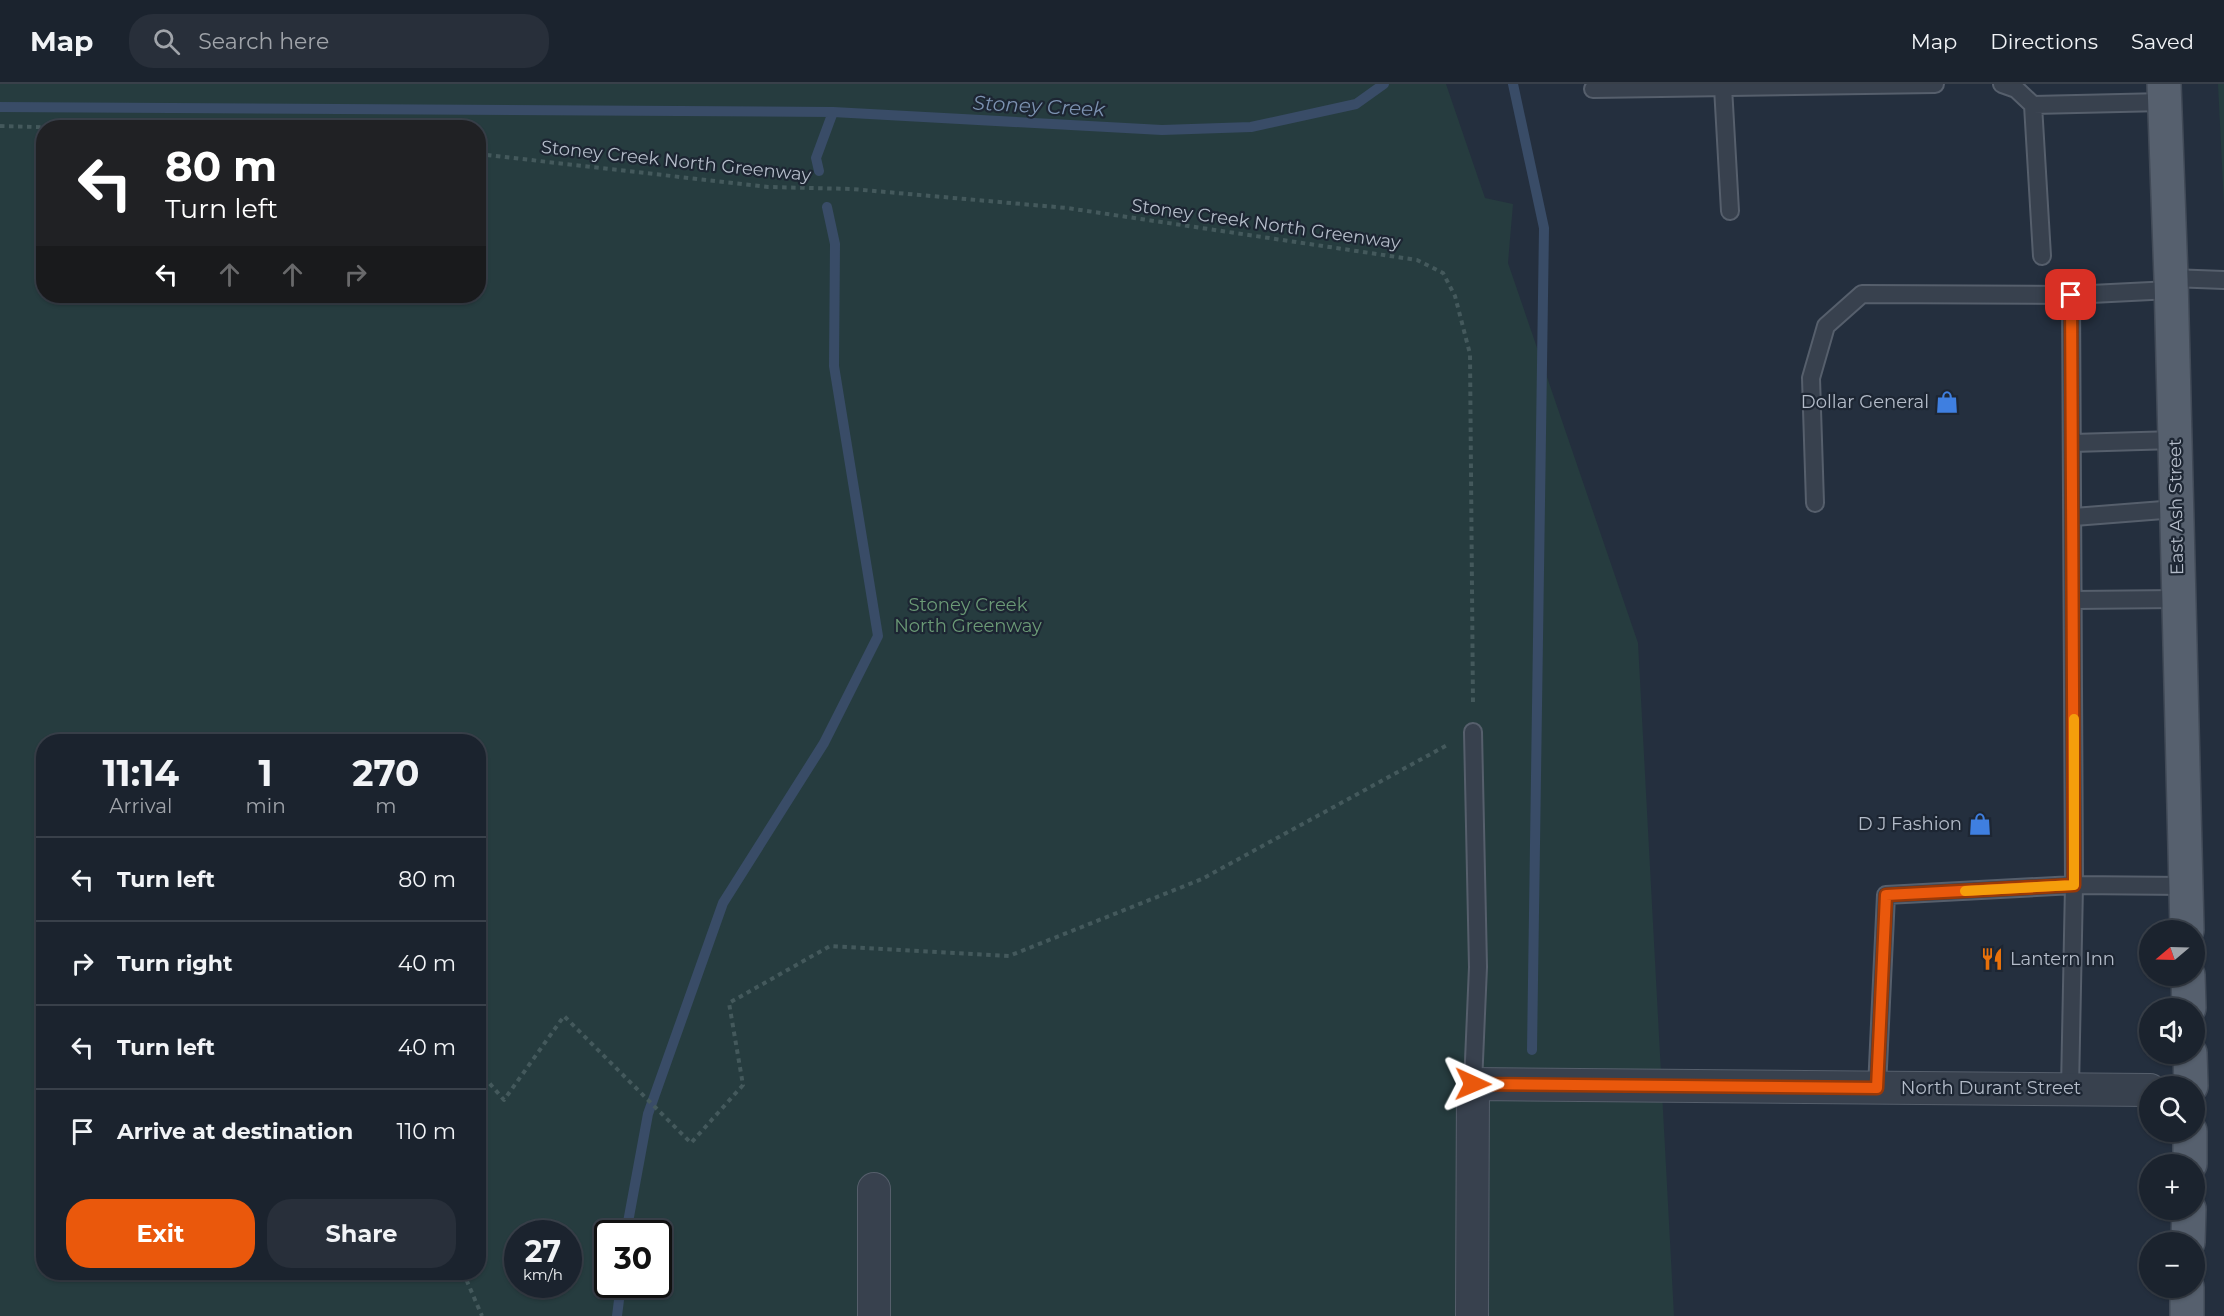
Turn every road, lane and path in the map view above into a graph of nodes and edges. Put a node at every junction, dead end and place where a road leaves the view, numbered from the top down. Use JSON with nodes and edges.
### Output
{"nodes":[{"id":1,"x":1935,"y":84,"type":"edge"},
{"id":2,"x":2002,"y":84,"type":"edge"},
{"id":3,"x":1723,"y":87,"type":"junction"},
{"id":4,"x":1593,"y":89,"type":"dead end"},
{"id":5,"x":2164,"y":93,"type":"edge"},
{"id":6,"x":2033,"y":105,"type":"junction"},
{"id":7,"x":0,"y":126,"type":"edge"},
{"id":8,"x":36,"y":127,"type":"edge"},
{"id":9,"x":486,"y":155,"type":"edge"},
{"id":10,"x":1730,"y":211,"type":"dead end"},
{"id":11,"x":2042,"y":256,"type":"dead end"},
{"id":12,"x":2224,"y":279,"type":"edge"},
{"id":13,"x":2171,"y":284,"type":"junction"},
{"id":14,"x":2071,"y":295,"type":"junction"},
{"id":15,"x":2175,"y":441,"type":"junction"},
{"id":16,"x":2073,"y":443,"type":"junction"},
{"id":17,"x":1815,"y":503,"type":"dead end"},
{"id":18,"x":2176,"y":509,"type":"junction"},
{"id":19,"x":2073,"y":517,"type":"junction"},
{"id":20,"x":2178,"y":599,"type":"junction"},
{"id":21,"x":2074,"y":600,"type":"junction"},
{"id":22,"x":1473,"y":732,"type":"junction"},
{"id":23,"x":2074,"y":885,"type":"junction"},
{"id":24,"x":2186,"y":886,"type":"junction"},
{"id":25,"x":2187,"y":920,"type":"edge"},
{"id":26,"x":486,"y":1079,"type":"edge"},
{"id":27,"x":1473,"y":1084,"type":"junction"},
{"id":28,"x":1877,"y":1088,"type":"junction"},
{"id":29,"x":2070,"y":1089,"type":"junction"},
{"id":30,"x":2139,"y":1090,"type":"edge"},
{"id":31,"x":874,"y":1189,"type":"dead end"},
{"id":32,"x":467,"y":1280,"type":"edge"},
{"id":33,"x":2187,"y":1298,"type":"edge"},
{"id":34,"x":482,"y":1316,"type":"edge"},
{"id":35,"x":874,"y":1316,"type":"edge"},
{"id":36,"x":1472,"y":1316,"type":"edge"},
{"id":37,"x":2187,"y":1316,"type":"edge"}],
"edges":[{"from":1,"to":3,"type":"lane"},
{"from":2,"to":6,"type":"lane"},
{"from":3,"to":4,"type":"lane"},
{"from":3,"to":10,"type":"lane"},
{"from":5,"to":6,"type":"lane"},
{"from":5,"to":13,"type":"main road","name":"East Ash Street"},
{"from":6,"to":11,"type":"lane"},
{"from":7,"to":8,"type":"path"},
{"from":9,"to":22,"type":"path","name":"Stoney Creek North Greenway"},
{"from":12,"to":13,"type":"lane"},
{"from":13,"to":14,"type":"lane"},
{"from":13,"to":15,"type":"main road","name":"East Ash Street"},
{"from":14,"to":16,"type":"lane"},
{"from":14,"to":17,"type":"lane"},
{"from":15,"to":16,"type":"lane"},
{"from":15,"to":18,"type":"main road","name":"East Ash Street"},
{"from":16,"to":19,"type":"lane"},
{"from":18,"to":19,"type":"lane"},
{"from":18,"to":20,"type":"main road","name":"East Ash Street"},
{"from":19,"to":21,"type":"lane"},
{"from":20,"to":21,"type":"lane"},
{"from":20,"to":24,"type":"main road","name":"East Ash Street"},
{"from":21,"to":23,"type":"lane"},
{"from":22,"to":26,"type":"path"},
{"from":22,"to":27,"type":"lane"},
{"from":23,"to":24,"type":"lane"},
{"from":23,"to":28,"type":"lane"},
{"from":23,"to":29,"type":"lane"},
{"from":24,"to":25,"type":"main road","name":"East Ash Street"},
{"from":27,"to":28,"type":"street","name":"North Durant Street"},
{"from":27,"to":36,"type":"street"},
{"from":28,"to":29,"type":"street","name":"North Durant Street"},
{"from":29,"to":30,"type":"street","name":"North Durant Street"},
{"from":31,"to":35,"type":"street"},
{"from":32,"to":34,"type":"path"},
{"from":33,"to":37,"type":"main road"}]}
